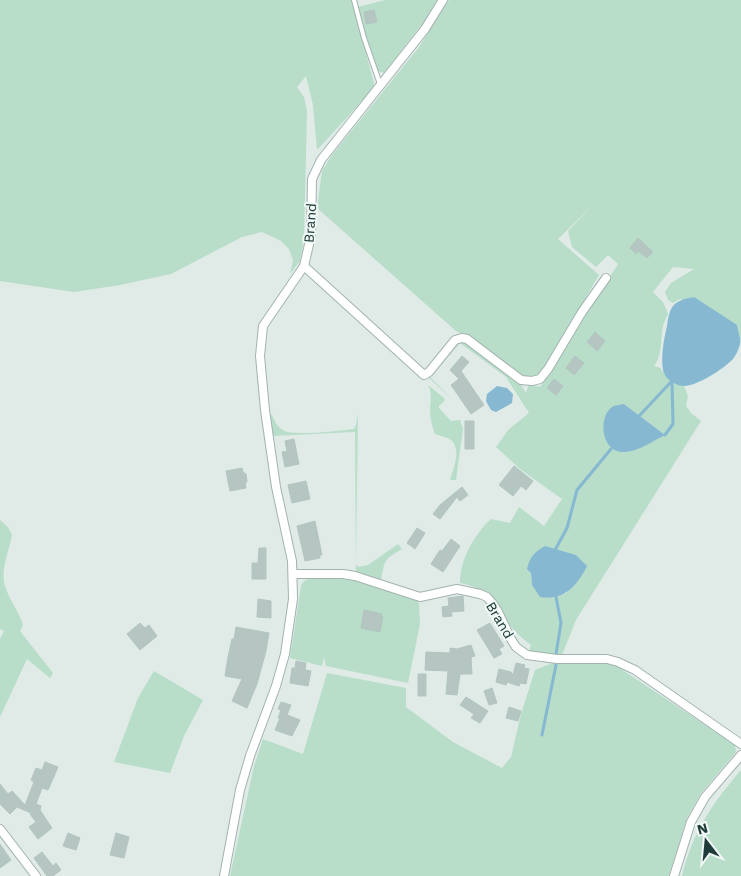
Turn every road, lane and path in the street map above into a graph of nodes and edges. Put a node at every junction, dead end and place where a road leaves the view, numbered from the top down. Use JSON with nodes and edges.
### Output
{"nodes":[{"id":1,"x":354,"y":0,"type":"edge"},
{"id":2,"x":443,"y":0,"type":"edge"},
{"id":3,"x":381,"y":86,"type":"junction"},
{"id":4,"x":304,"y":266,"type":"junction"},
{"id":5,"x":606,"y":278,"type":"dead end"},
{"id":6,"x":294,"y":574,"type":"junction"},
{"id":7,"x":741,"y":744,"type":"edge"},
{"id":8,"x":741,"y":754,"type":"edge"},
{"id":9,"x":0,"y":829,"type":"edge"},
{"id":10,"x":36,"y":876,"type":"edge"},
{"id":11,"x":224,"y":876,"type":"edge"},
{"id":12,"x":674,"y":876,"type":"edge"}],
"edges":[{"from":1,"to":3,"type":"lane"},
{"from":2,"to":3,"type":"street"},
{"from":3,"to":4,"type":"street","name":"Brand"},
{"from":4,"to":5,"type":"street"},
{"from":4,"to":6,"type":"street","name":"Brand"},
{"from":6,"to":7,"type":"street","name":"Brand"},
{"from":6,"to":11,"type":"street","name":"Brand"},
{"from":8,"to":12,"type":"street"},
{"from":9,"to":10,"type":"street"}]}
